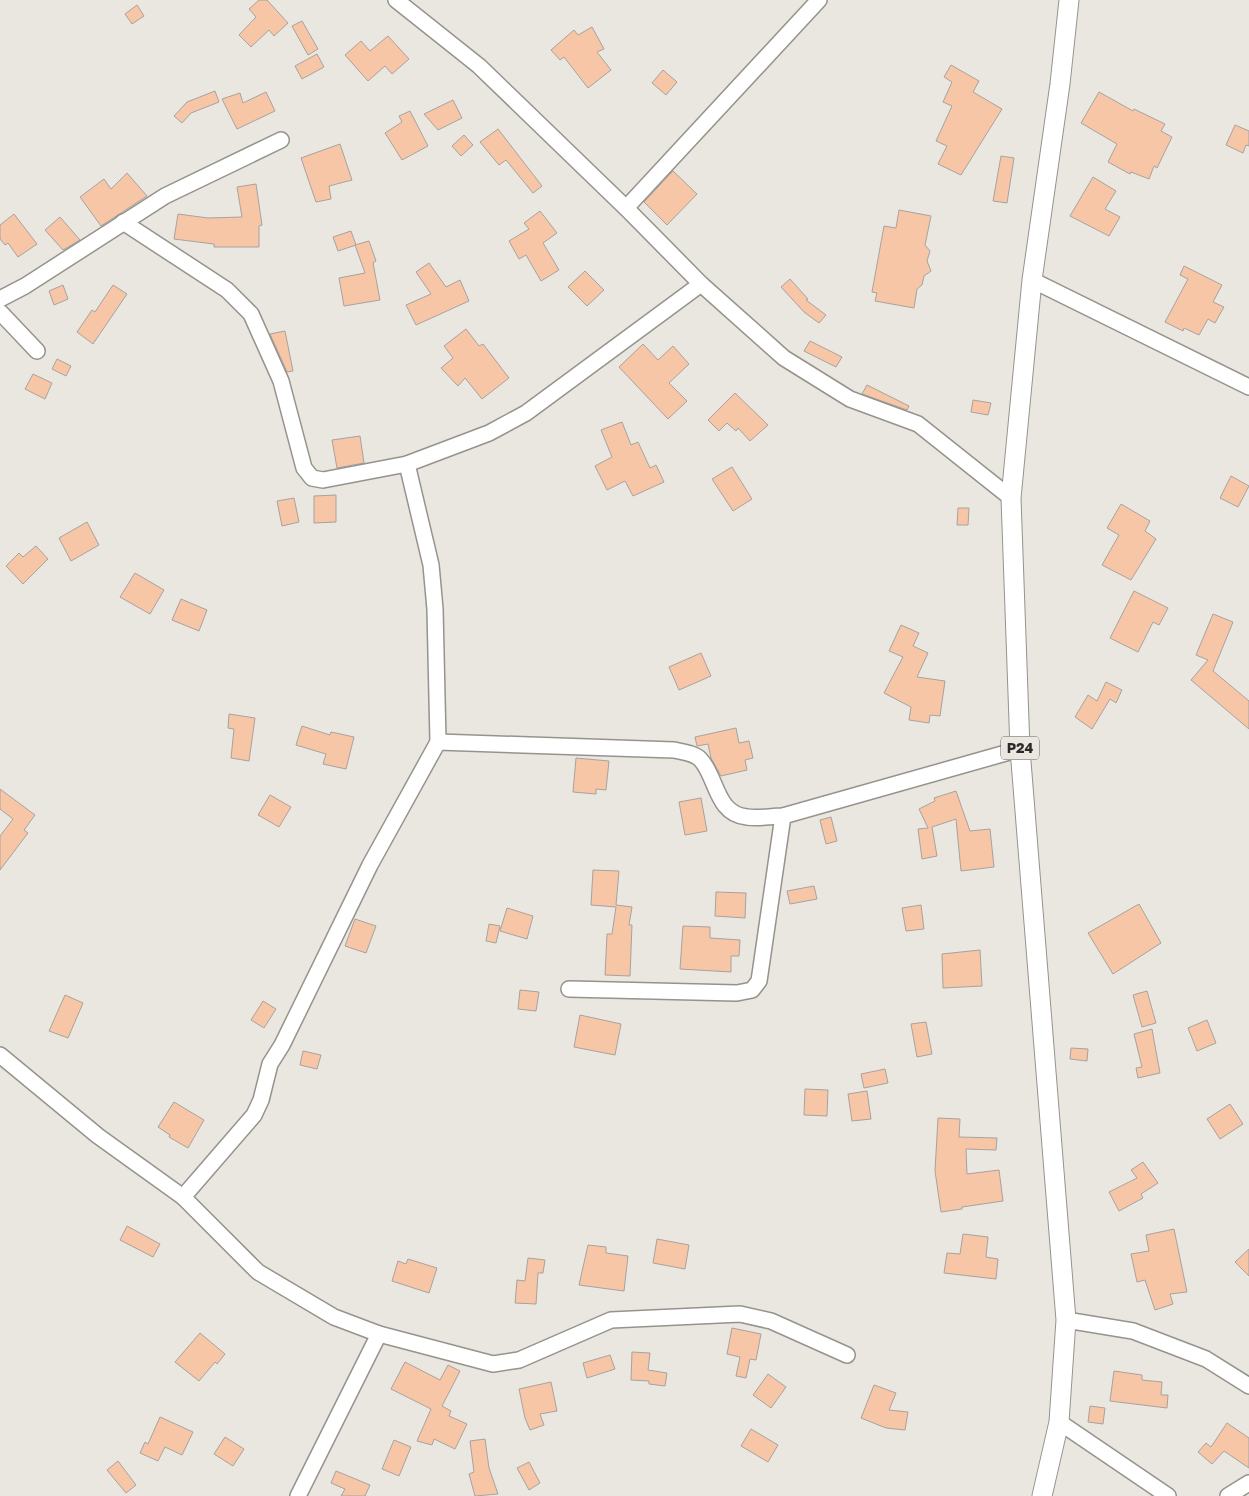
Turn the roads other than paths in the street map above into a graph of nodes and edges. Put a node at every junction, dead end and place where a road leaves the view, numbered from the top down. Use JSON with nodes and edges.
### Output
{"nodes":[{"id":1,"x":396,"y":0,"type":"edge"},
{"id":2,"x":819,"y":0,"type":"edge"},
{"id":3,"x":1069,"y":0,"type":"edge"},
{"id":4,"x":281,"y":140,"type":"dead end"},
{"id":5,"x":626,"y":208,"type":"junction"},
{"id":6,"x":123,"y":222,"type":"junction"},
{"id":7,"x":1032,"y":280,"type":"junction"},
{"id":8,"x":701,"y":284,"type":"junction"},
{"id":9,"x":0,"y":300,"type":"edge"},
{"id":10,"x":0,"y":312,"type":"edge"},
{"id":11,"x":37,"y":351,"type":"dead end"},
{"id":12,"x":1249,"y":388,"type":"edge"},
{"id":13,"x":407,"y":464,"type":"junction"},
{"id":14,"x":1012,"y":498,"type":"junction"},
{"id":15,"x":438,"y":742,"type":"junction"},
{"id":16,"x":1020,"y":749,"type":"junction"},
{"id":17,"x":782,"y":816,"type":"junction"},
{"id":18,"x":569,"y":988,"type":"dead end"},
{"id":19,"x":0,"y":1055,"type":"edge"},
{"id":20,"x":182,"y":1197,"type":"junction"},
{"id":21,"x":1066,"y":1320,"type":"junction"},
{"id":22,"x":379,"y":1334,"type":"junction"},
{"id":23,"x":847,"y":1355,"type":"dead end"},
{"id":24,"x":1249,"y":1386,"type":"edge"},
{"id":25,"x":1059,"y":1422,"type":"junction"},
{"id":26,"x":1249,"y":1483,"type":"edge"},
{"id":27,"x":298,"y":1496,"type":"edge"},
{"id":28,"x":1042,"y":1496,"type":"edge"},
{"id":29,"x":1168,"y":1496,"type":"edge"},
{"id":30,"x":1228,"y":1496,"type":"edge"}],
"edges":[{"from":1,"to":5,"type":"street"},
{"from":2,"to":5,"type":"street"},
{"from":3,"to":7,"type":"main road","number":"P24"},
{"from":4,"to":6,"type":"street"},
{"from":5,"to":8,"type":"street"},
{"from":6,"to":9,"type":"street"},
{"from":6,"to":13,"type":"street"},
{"from":7,"to":12,"type":"street"},
{"from":7,"to":14,"type":"main road","number":"P24"},
{"from":8,"to":13,"type":"street"},
{"from":8,"to":14,"type":"street"},
{"from":10,"to":11,"type":"street"},
{"from":13,"to":15,"type":"street"},
{"from":14,"to":16,"type":"main road","number":"P24"},
{"from":15,"to":17,"type":"street"},
{"from":15,"to":20,"type":"street"},
{"from":16,"to":17,"type":"street"},
{"from":16,"to":21,"type":"main road","number":"P24"},
{"from":17,"to":18,"type":"street"},
{"from":19,"to":20,"type":"street"},
{"from":20,"to":22,"type":"street"},
{"from":21,"to":24,"type":"street"},
{"from":21,"to":25,"type":"main road","number":"P24"},
{"from":22,"to":23,"type":"street"},
{"from":22,"to":27,"type":"street"},
{"from":25,"to":28,"type":"main road","number":"P24"},
{"from":25,"to":29,"type":"street"},
{"from":26,"to":30,"type":"street"}]}
